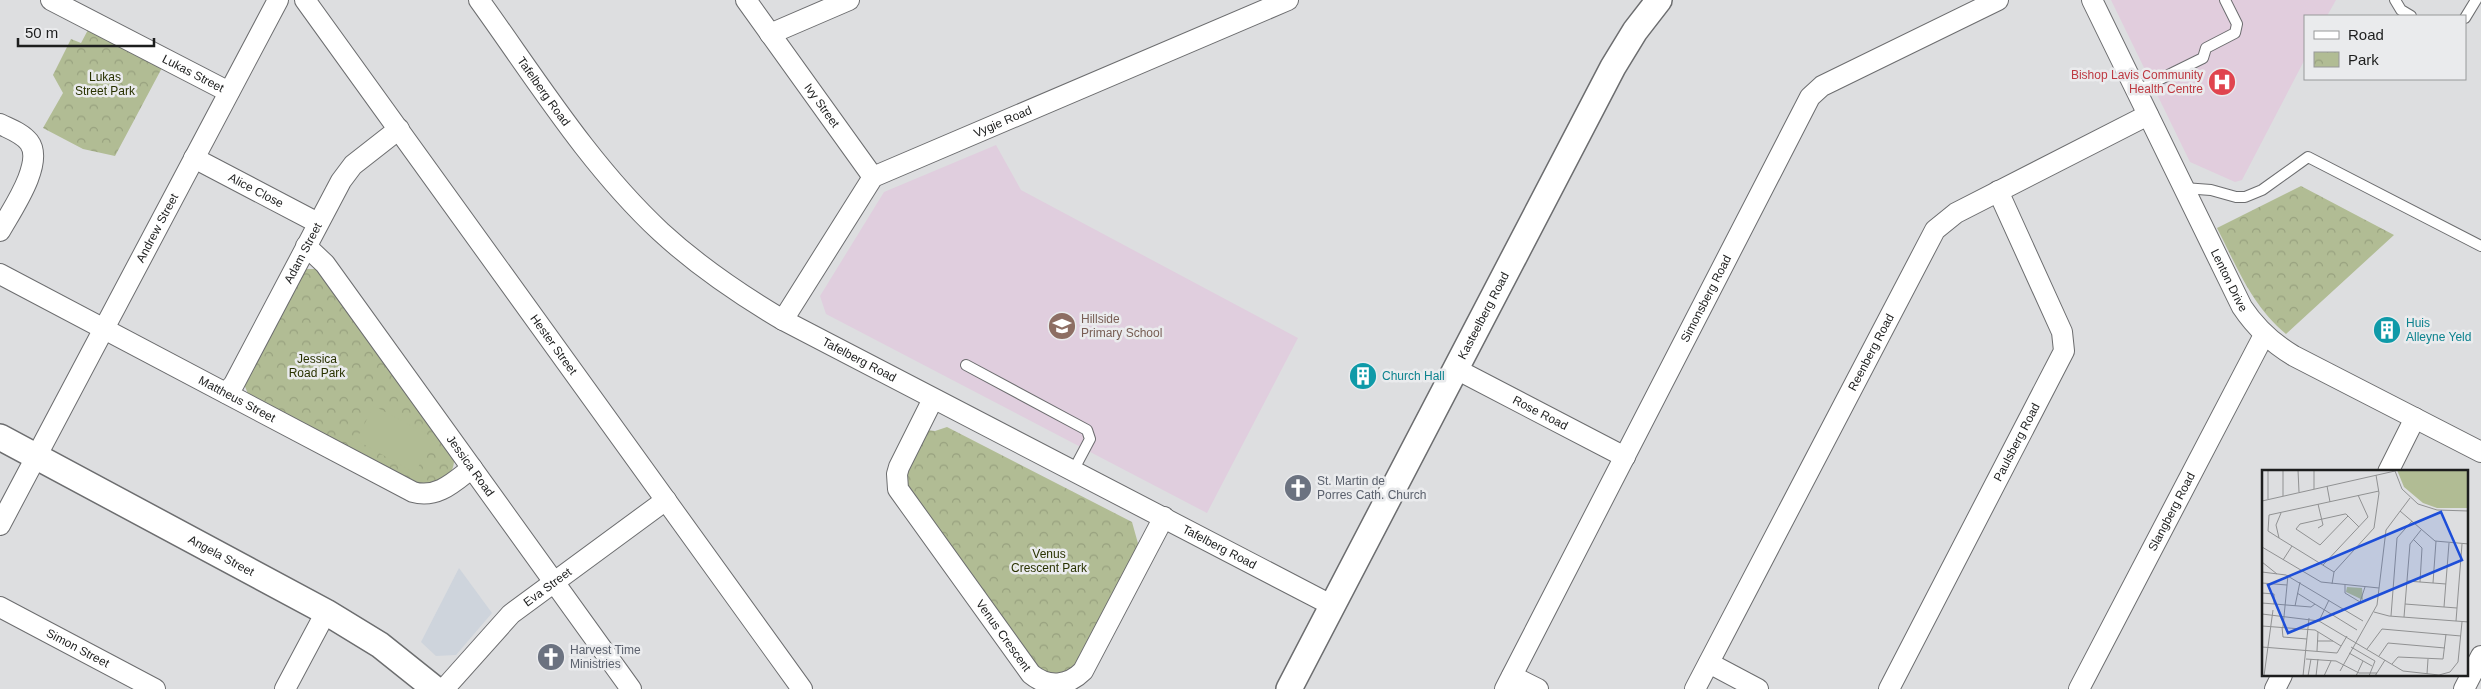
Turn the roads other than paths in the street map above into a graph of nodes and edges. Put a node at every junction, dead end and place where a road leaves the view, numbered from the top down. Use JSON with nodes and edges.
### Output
{"nodes":[{"id":1,"x":51,"y":0,"type":"edge"},
{"id":2,"x":278,"y":0,"type":"edge"},
{"id":3,"x":305,"y":0,"type":"edge"},
{"id":4,"x":479,"y":0,"type":"edge"},
{"id":5,"x":746,"y":0,"type":"edge"},
{"id":6,"x":849,"y":0,"type":"edge"},
{"id":7,"x":1288,"y":0,"type":"edge"},
{"id":8,"x":1659,"y":0,"type":"edge"},
{"id":9,"x":1998,"y":0,"type":"edge"},
{"id":10,"x":2092,"y":0,"type":"edge"},
{"id":11,"x":2225,"y":0,"type":"edge"},
{"id":12,"x":2395,"y":0,"type":"edge"},
{"id":13,"x":2476,"y":0,"type":"edge"},
{"id":14,"x":2409,"y":15,"type":"edge"},
{"id":15,"x":2466,"y":16,"type":"edge"},
{"id":16,"x":770,"y":34,"type":"junction"},
{"id":17,"x":2136,"y":91,"type":"junction"},
{"id":18,"x":229,"y":92,"type":"junction"},
{"id":19,"x":2148,"y":115,"type":"junction"},
{"id":20,"x":0,"y":124,"type":"edge"},
{"id":21,"x":400,"y":130,"type":"junction"},
{"id":22,"x":194,"y":158,"type":"junction"},
{"id":23,"x":873,"y":177,"type":"junction"},
{"id":24,"x":2184,"y":188,"type":"junction"},
{"id":25,"x":1998,"y":192,"type":"junction"},
{"id":26,"x":318,"y":223,"type":"junction"},
{"id":27,"x":0,"y":231,"type":"edge"},
{"id":28,"x":306,"y":246,"type":"junction"},
{"id":29,"x":2481,"y":246,"type":"edge"},
{"id":30,"x":0,"y":274,"type":"edge"},
{"id":31,"x":783,"y":320,"type":"junction"},
{"id":32,"x":105,"y":328,"type":"junction"},
{"id":33,"x":2264,"y":335,"type":"junction"},
{"id":34,"x":966,"y":365,"type":"dead end"},
{"id":35,"x":1456,"y":369,"type":"junction"},
{"id":36,"x":226,"y":393,"type":"junction"},
{"id":37,"x":933,"y":398,"type":"junction"},
{"id":38,"x":2415,"y":418,"type":"junction"},
{"id":39,"x":0,"y":437,"type":"edge"},
{"id":40,"x":2481,"y":452,"type":"edge"},
{"id":41,"x":38,"y":456,"type":"junction"},
{"id":42,"x":1625,"y":457,"type":"junction"},
{"id":43,"x":472,"y":468,"type":"junction"},
{"id":44,"x":2389,"y":470,"type":"edge"},
{"id":45,"x":1073,"y":471,"type":"junction"},
{"id":46,"x":666,"y":500,"type":"junction"},
{"id":47,"x":1164,"y":517,"type":"junction"},
{"id":48,"x":0,"y":525,"type":"edge"},
{"id":49,"x":554,"y":582,"type":"junction"},
{"id":50,"x":1333,"y":606,"type":"junction"},
{"id":51,"x":0,"y":607,"type":"edge"},
{"id":52,"x":326,"y":612,"type":"junction"},
{"id":53,"x":2481,"y":656,"type":"edge"},
{"id":54,"x":1708,"y":663,"type":"junction"},
{"id":55,"x":2282,"y":676,"type":"edge"},
{"id":56,"x":1508,"y":682,"type":"edge"},
{"id":57,"x":155,"y":689,"type":"edge"},
{"id":58,"x":285,"y":689,"type":"edge"},
{"id":59,"x":435,"y":689,"type":"edge"},
{"id":60,"x":444,"y":689,"type":"edge"},
{"id":61,"x":631,"y":689,"type":"edge"},
{"id":62,"x":802,"y":689,"type":"edge"},
{"id":63,"x":1289,"y":689,"type":"edge"},
{"id":64,"x":1538,"y":689,"type":"edge"},
{"id":65,"x":1695,"y":689,"type":"edge"},
{"id":66,"x":1758,"y":689,"type":"edge"},
{"id":67,"x":1889,"y":689,"type":"edge"},
{"id":68,"x":2079,"y":689,"type":"edge"},
{"id":69,"x":2275,"y":689,"type":"edge"},
{"id":70,"x":2464,"y":689,"type":"edge"}],
"edges":[{"from":1,"to":18,"type":"street","name":"Lukas Street"},
{"from":2,"to":18,"type":"street","name":"Andrew Street"},
{"from":3,"to":21,"type":"street","name":"Hester Street"},
{"from":4,"to":31,"type":"street","name":"Tafelberg Road"},
{"from":5,"to":16,"type":"street","name":"Ivy Street"},
{"from":6,"to":16,"type":"street"},
{"from":7,"to":23,"type":"street","name":"Vygie Road"},
{"from":8,"to":35,"type":"street","name":"Kasteelberg Road"},
{"from":9,"to":42,"type":"street","name":"Simonsberg Road"},
{"from":10,"to":17,"type":"street","name":"Lenton Drive"},
{"from":11,"to":17,"type":"lane"},
{"from":12,"to":14,"type":"lane"},
{"from":13,"to":15,"type":"lane"},
{"from":16,"to":23,"type":"street","name":"Ivy Street"},
{"from":17,"to":19,"type":"street","name":"Lenton Drive"},
{"from":18,"to":22,"type":"street","name":"Andrew Street"},
{"from":19,"to":24,"type":"street","name":"Lenton Drive"},
{"from":19,"to":25,"type":"street","name":"Reenberg Road"},
{"from":20,"to":27,"type":"street"},
{"from":21,"to":26,"type":"street","name":"Adam Street"},
{"from":21,"to":46,"type":"street","name":"Hester Street"},
{"from":22,"to":26,"type":"street","name":"Alice Close"},
{"from":22,"to":32,"type":"street","name":"Andrew Street"},
{"from":23,"to":31,"type":"street"},
{"from":24,"to":29,"type":"lane"},
{"from":24,"to":33,"type":"street","name":"Lenton Drive"},
{"from":25,"to":54,"type":"street","name":"Reenberg Road"},
{"from":25,"to":67,"type":"street","name":"Paulsberg Road"},
{"from":26,"to":28,"type":"street","name":"Adam Street"},
{"from":28,"to":36,"type":"street","name":"Adam Street"},
{"from":28,"to":43,"type":"street","name":"Jessica Road"},
{"from":30,"to":32,"type":"street","name":"Mattheus Street"},
{"from":31,"to":37,"type":"street","name":"Tafelberg Road"},
{"from":32,"to":36,"type":"street","name":"Mattheus Street"},
{"from":32,"to":41,"type":"street","name":"Andrew Street"},
{"from":33,"to":38,"type":"street","name":"Lenton Drive"},
{"from":33,"to":68,"type":"street","name":"Slangberg Road"},
{"from":34,"to":45,"type":"lane"},
{"from":35,"to":42,"type":"street","name":"Rose Road"},
{"from":35,"to":50,"type":"street","name":"Kasteelberg Road"},
{"from":36,"to":43,"type":"street","name":"Mattheus Street"},
{"from":37,"to":45,"type":"street","name":"Tafelberg Road"},
{"from":37,"to":47,"type":"street","name":"Venus Crescent"},
{"from":38,"to":40,"type":"street","name":"Lenton Drive"},
{"from":38,"to":44,"type":"street"},
{"from":39,"to":41,"type":"street","name":"Angela Street"},
{"from":41,"to":48,"type":"street","name":"Andrew Street"},
{"from":41,"to":52,"type":"street","name":"Angela Street"},
{"from":42,"to":56,"type":"street","name":"Simonsberg Road"},
{"from":43,"to":49,"type":"street","name":"Jessica Road"},
{"from":45,"to":47,"type":"street","name":"Tafelberg Road"},
{"from":46,"to":49,"type":"street","name":"Eva Street"},
{"from":46,"to":62,"type":"street","name":"Hester Street"},
{"from":47,"to":50,"type":"street","name":"Tafelberg Road"},
{"from":49,"to":60,"type":"street","name":"Eva Street"},
{"from":49,"to":61,"type":"street","name":"Jessica Road"},
{"from":50,"to":63,"type":"street","name":"Kasteelberg Road"},
{"from":51,"to":57,"type":"street","name":"Simon Street"},
{"from":52,"to":58,"type":"street"},
{"from":52,"to":59,"type":"street","name":"Angela Street"},
{"from":53,"to":70,"type":"street"},
{"from":54,"to":65,"type":"street","name":"Reenberg Road"},
{"from":54,"to":66,"type":"street"},
{"from":55,"to":69,"type":"street"},
{"from":56,"to":64,"type":"street"}]}
